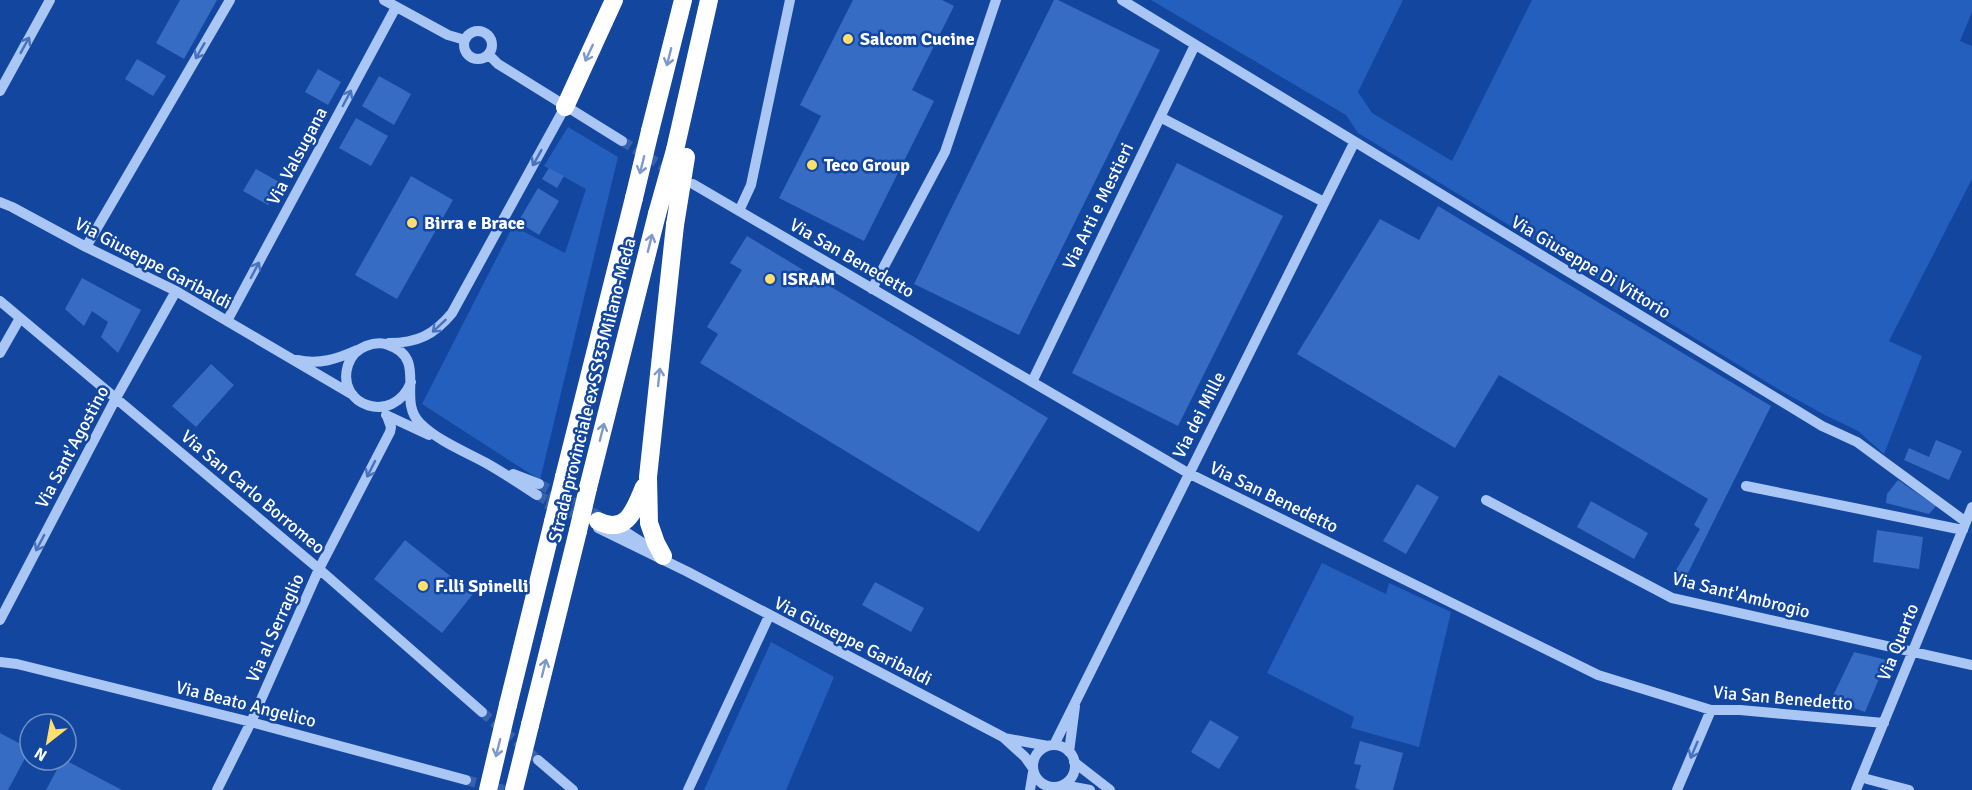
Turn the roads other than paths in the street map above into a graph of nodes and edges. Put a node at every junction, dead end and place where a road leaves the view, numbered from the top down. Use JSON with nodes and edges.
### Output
{"nodes":[{"id":1,"x":50,"y":0,"type":"edge"},
{"id":2,"x":230,"y":0,"type":"edge"},
{"id":3,"x":384,"y":0,"type":"edge"},
{"id":4,"x":614,"y":0,"type":"edge"},
{"id":5,"x":683,"y":0,"type":"edge"},
{"id":6,"x":709,"y":0,"type":"edge"},
{"id":7,"x":790,"y":0,"type":"edge"},
{"id":8,"x":996,"y":0,"type":"edge"},
{"id":9,"x":1122,"y":0,"type":"edge"},
{"id":10,"x":396,"y":7,"type":"junction"},
{"id":11,"x":465,"y":40,"type":"junction"},
{"id":12,"x":1195,"y":45,"type":"junction"},
{"id":13,"x":489,"y":55,"type":"junction"},
{"id":14,"x":0,"y":91,"type":"edge"},
{"id":15,"x":565,"y":107,"type":"junction"},
{"id":16,"x":1160,"y":117,"type":"junction"},
{"id":17,"x":622,"y":141,"type":"tunnel mouth"},
{"id":18,"x":1354,"y":143,"type":"junction"},
{"id":19,"x":680,"y":154,"type":"junction"},
{"id":20,"x":693,"y":184,"type":"dead end"},
{"id":21,"x":0,"y":202,"type":"edge"},
{"id":22,"x":1324,"y":202,"type":"junction"},
{"id":23,"x":739,"y":211,"type":"junction"},
{"id":24,"x":86,"y":247,"type":"junction"},
{"id":25,"x":872,"y":289,"type":"junction"},
{"id":26,"x":176,"y":291,"type":"junction"},
{"id":27,"x":0,"y":301,"type":"edge"},
{"id":28,"x":20,"y":318,"type":"junction"},
{"id":29,"x":227,"y":321,"type":"junction"},
{"id":30,"x":383,"y":343,"type":"junction"},
{"id":31,"x":362,"y":347,"type":"junction"},
{"id":32,"x":0,"y":354,"type":"edge"},
{"id":33,"x":288,"y":357,"type":"junction"},
{"id":34,"x":411,"y":382,"type":"junction"},
{"id":35,"x":1032,"y":382,"type":"junction"},
{"id":36,"x":353,"y":395,"type":"junction"},
{"id":37,"x":116,"y":398,"type":"junction"},
{"id":38,"x":371,"y":407,"type":"junction"},
{"id":39,"x":387,"y":416,"type":"junction"},
{"id":40,"x":444,"y":440,"type":"junction"},
{"id":41,"x":1188,"y":473,"type":"junction"},
{"id":42,"x":648,"y":477,"type":"junction"},
{"id":43,"x":1746,"y":486,"type":"dead end"},
{"id":44,"x":538,"y":490,"type":"tunnel mouth"},
{"id":45,"x":1486,"y":500,"type":"dead end"},
{"id":46,"x":1972,"y":507,"type":"edge"},
{"id":47,"x":593,"y":524,"type":"junction"},
{"id":48,"x":617,"y":525,"type":"junction"},
{"id":49,"x":1964,"y":526,"type":"junction"},
{"id":50,"x":663,"y":556,"type":"junction"},
{"id":51,"x":319,"y":569,"type":"junction"},
{"id":52,"x":688,"y":572,"type":"junction"},
{"id":53,"x":769,"y":616,"type":"junction"},
{"id":54,"x":0,"y":620,"type":"edge"},
{"id":55,"x":1911,"y":653,"type":"junction"},
{"id":56,"x":0,"y":656,"type":"edge"},
{"id":57,"x":0,"y":662,"type":"edge"},
{"id":58,"x":17,"y":664,"type":"junction"},
{"id":59,"x":1972,"y":665,"type":"edge"},
{"id":60,"x":1075,"y":703,"type":"junction"},
{"id":61,"x":1712,"y":710,"type":"junction"},
{"id":62,"x":482,"y":712,"type":"tunnel mouth"},
{"id":63,"x":251,"y":722,"type":"junction"},
{"id":64,"x":1884,"y":723,"type":"junction"},
{"id":65,"x":1003,"y":738,"type":"junction"},
{"id":66,"x":1051,"y":745,"type":"junction"},
{"id":67,"x":1072,"y":757,"type":"junction"},
{"id":68,"x":538,"y":760,"type":"tunnel mouth"},
{"id":69,"x":1033,"y":770,"type":"junction"},
{"id":70,"x":1867,"y":778,"type":"dead end"},
{"id":71,"x":466,"y":780,"type":"tunnel mouth"},
{"id":72,"x":1063,"y":785,"type":"junction"},
{"id":73,"x":1049,"y":788,"type":"edge"},
{"id":74,"x":217,"y":790,"type":"edge"},
{"id":75,"x":488,"y":790,"type":"edge"},
{"id":76,"x":514,"y":790,"type":"edge"},
{"id":77,"x":573,"y":790,"type":"edge"},
{"id":78,"x":688,"y":790,"type":"edge"},
{"id":79,"x":1030,"y":790,"type":"edge"},
{"id":80,"x":1090,"y":790,"type":"edge"},
{"id":81,"x":1110,"y":790,"type":"edge"},
{"id":82,"x":1677,"y":790,"type":"edge"},
{"id":83,"x":1856,"y":790,"type":"edge"},
{"id":84,"x":1909,"y":790,"type":"edge"}],
"edges":[{"from":14,"to":1,"type":"street","one_way":true},
{"from":2,"to":24,"type":"street","one_way":true},
{"from":3,"to":10,"type":"street"},
{"from":4,"to":15,"type":"highway","one_way":true},
{"from":5,"to":75,"type":"highway","name":"Strada provinciale ex SS 35 Milano-Meda","one_way":true,"bridge":true},
{"from":6,"to":19,"type":"highway","name":"Strada provinciale ex SS 35 Milano-Meda"},
{"from":7,"to":23,"type":"street"},
{"from":8,"to":25,"type":"street"},
{"from":9,"to":12,"type":"street","name":"Via Giuseppe Di Vittorio"},
{"from":10,"to":11,"type":"street"},
{"from":29,"to":10,"type":"street","name":"Via Valsugana","one_way":true},
{"from":11,"to":13,"type":"street"},
{"from":11,"to":13,"type":"street"},
{"from":12,"to":16,"type":"street","name":"Via Arti e Mestieri"},
{"from":12,"to":18,"type":"street","name":"Via Giuseppe Di Vittorio"},
{"from":13,"to":15,"type":"street"},
{"from":15,"to":17,"type":"street"},
{"from":15,"to":30,"type":"street","one_way":true},
{"from":16,"to":22,"type":"street"},
{"from":16,"to":35,"type":"street","name":"Via Arti e Mestieri"},
{"from":18,"to":22,"type":"street","name":"Via dei Mille"},
{"from":18,"to":49,"type":"street","name":"Via Giuseppe Di Vittorio"},
{"from":42,"to":19,"type":"highway","one_way":true,"bridge":true},
{"from":47,"to":19,"type":"highway","name":"Strada provinciale ex SS 35 Milano-Meda","one_way":true,"bridge":true},
{"from":20,"to":23,"type":"street","name":"Via San Benedetto"},
{"from":21,"to":24,"type":"street","name":"Via Giuseppe Garibaldi"},
{"from":22,"to":41,"type":"street","name":"Via dei Mille"},
{"from":23,"to":25,"type":"street","name":"Via San Benedetto"},
{"from":24,"to":26,"type":"street","name":"Via Giuseppe Garibaldi"},
{"from":25,"to":35,"type":"street","name":"Via San Benedetto"},
{"from":26,"to":29,"type":"street","name":"Via Giuseppe Garibaldi"},
{"from":26,"to":37,"type":"street","name":"Via Sant'Agostino"},
{"from":27,"to":28,"type":"street","name":"Via San Carlo Borromeo"},
{"from":28,"to":32,"type":"street"},
{"from":28,"to":37,"type":"street","name":"Via San Carlo Borromeo"},
{"from":29,"to":33,"type":"street","name":"Via Giuseppe Garibaldi"},
{"from":30,"to":31,"type":"street"},
{"from":30,"to":34,"type":"street"},
{"from":31,"to":33,"type":"street"},
{"from":31,"to":36,"type":"street"},
{"from":33,"to":36,"type":"street","name":"Via Giuseppe Garibaldi"},
{"from":34,"to":38,"type":"street"},
{"from":34,"to":40,"type":"street"},
{"from":35,"to":41,"type":"street","name":"Via San Benedetto"},
{"from":36,"to":38,"type":"street"},
{"from":37,"to":51,"type":"street","name":"Via San Carlo Borromeo"},
{"from":37,"to":54,"type":"street","name":"Via Sant'Agostino","one_way":true},
{"from":38,"to":39,"type":"street"},
{"from":39,"to":40,"type":"street"},
{"from":39,"to":51,"type":"street","name":"Via al Serraglio","one_way":true},
{"from":40,"to":44,"type":"street"},
{"from":41,"to":60,"type":"street","name":"Via dei Mille"},
{"from":41,"to":61,"type":"street","name":"Via San Benedetto"},
{"from":42,"to":48,"type":"highway"},
{"from":42,"to":50,"type":"highway"},
{"from":43,"to":49,"type":"street"},
{"from":45,"to":55,"type":"street","name":"Via Sant'Ambrogio"},
{"from":46,"to":49,"type":"street","name":"Via Quarto"},
{"from":47,"to":48,"type":"highway"},
{"from":47,"to":52,"type":"street","name":"Via Giuseppe Garibaldi"},
{"from":76,"to":47,"type":"highway","name":"Strada provinciale ex SS 35 Milano-Meda","one_way":true,"bridge":true},
{"from":48,"to":50,"type":"street","name":"Via Giuseppe Garibaldi"},
{"from":49,"to":55,"type":"street","name":"Via Quarto"},
{"from":50,"to":52,"type":"street","name":"Via Giuseppe Garibaldi"},
{"from":51,"to":62,"type":"street","name":"Via San Carlo Borromeo"},
{"from":51,"to":63,"type":"street","name":"Via al Serraglio"},
{"from":52,"to":53,"type":"street","name":"Via Giuseppe Garibaldi"},
{"from":53,"to":65,"type":"street","name":"Via Giuseppe Garibaldi"},
{"from":53,"to":78,"type":"street"},
{"from":55,"to":59,"type":"street","name":"Via Sant'Ambrogio"},
{"from":55,"to":64,"type":"street","name":"Via Quarto"},
{"from":56,"to":58,"type":"street","name":"Via Beato Angelico"},
{"from":57,"to":58,"type":"street","name":"Via Beato Angelico"},
{"from":58,"to":63,"type":"street","name":"Via Beato Angelico"},
{"from":60,"to":66,"type":"street","name":"Via dei Mille"},
{"from":60,"to":67,"type":"street","name":"Via dei Mille"},
{"from":61,"to":64,"type":"street","name":"Via San Benedetto"},
{"from":61,"to":82,"type":"street","one_way":true},
{"from":63,"to":71,"type":"street","name":"Via Beato Angelico"},
{"from":63,"to":74,"type":"street","name":"Via al Serraglio"},
{"from":64,"to":83,"type":"street","name":"Via Quarto"},
{"from":65,"to":66,"type":"street","name":"Via Giuseppe Garibaldi"},
{"from":65,"to":69,"type":"street","name":"Via Giuseppe Garibaldi"},
{"from":66,"to":67,"type":"street"},
{"from":66,"to":69,"type":"street"},
{"from":67,"to":72,"type":"street"},
{"from":67,"to":81,"type":"street"},
{"from":68,"to":77,"type":"street"},
{"from":69,"to":73,"type":"street"},
{"from":69,"to":79,"type":"street"},
{"from":70,"to":84,"type":"street"},
{"from":72,"to":73,"type":"street"},
{"from":72,"to":80,"type":"street"}]}
